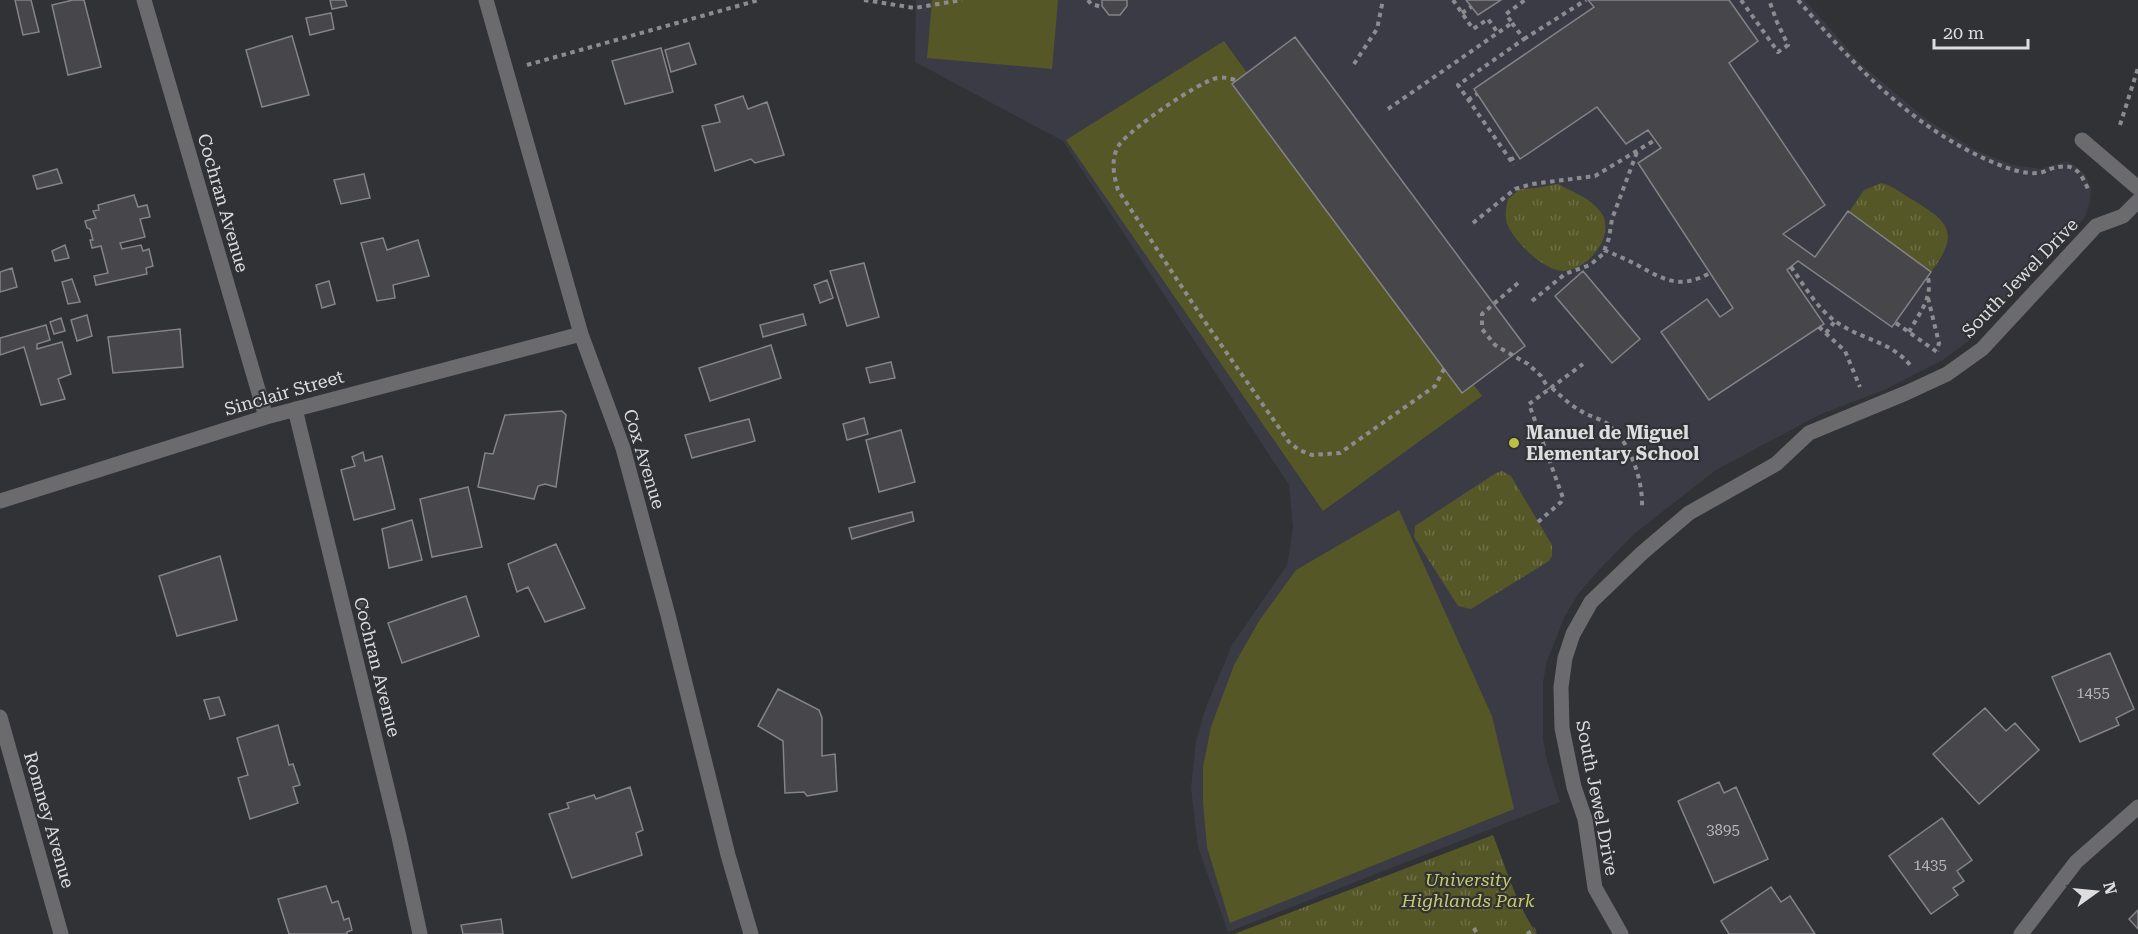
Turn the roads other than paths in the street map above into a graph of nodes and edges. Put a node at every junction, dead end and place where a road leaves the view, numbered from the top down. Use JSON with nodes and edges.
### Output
{"nodes":[{"id":1,"x":144,"y":0,"type":"edge"},
{"id":2,"x":486,"y":0,"type":"edge"},
{"id":3,"x":2082,"y":140,"type":"dead end"},
{"id":4,"x":2138,"y":188,"type":"edge"},
{"id":5,"x":2138,"y":201,"type":"edge"},
{"id":6,"x":581,"y":334,"type":"junction"},
{"id":7,"x":295,"y":409,"type":"junction"},
{"id":8,"x":266,"y":417,"type":"junction"},
{"id":9,"x":0,"y":501,"type":"edge"},
{"id":10,"x":0,"y":717,"type":"edge"},
{"id":11,"x":2138,"y":807,"type":"edge"},
{"id":12,"x":61,"y":934,"type":"edge"},
{"id":13,"x":420,"y":934,"type":"edge"},
{"id":14,"x":751,"y":934,"type":"edge"},
{"id":15,"x":1621,"y":934,"type":"edge"},
{"id":16,"x":2021,"y":934,"type":"edge"}],
"edges":[{"from":1,"to":8,"type":"street","name":"Cochran Avenue"},
{"from":2,"to":6,"type":"street","name":"Cox Avenue"},
{"from":3,"to":4,"type":"street"},
{"from":5,"to":15,"type":"street","name":"South Jewel Drive"},
{"from":6,"to":7,"type":"street","name":"Sinclair Street"},
{"from":6,"to":14,"type":"street","name":"Cox Avenue"},
{"from":7,"to":8,"type":"street","name":"Sinclair Street"},
{"from":7,"to":13,"type":"street","name":"Cochran Avenue"},
{"from":8,"to":9,"type":"street","name":"Sinclair Street"},
{"from":10,"to":12,"type":"street","name":"Romney Avenue"},
{"from":11,"to":16,"type":"street"}]}
